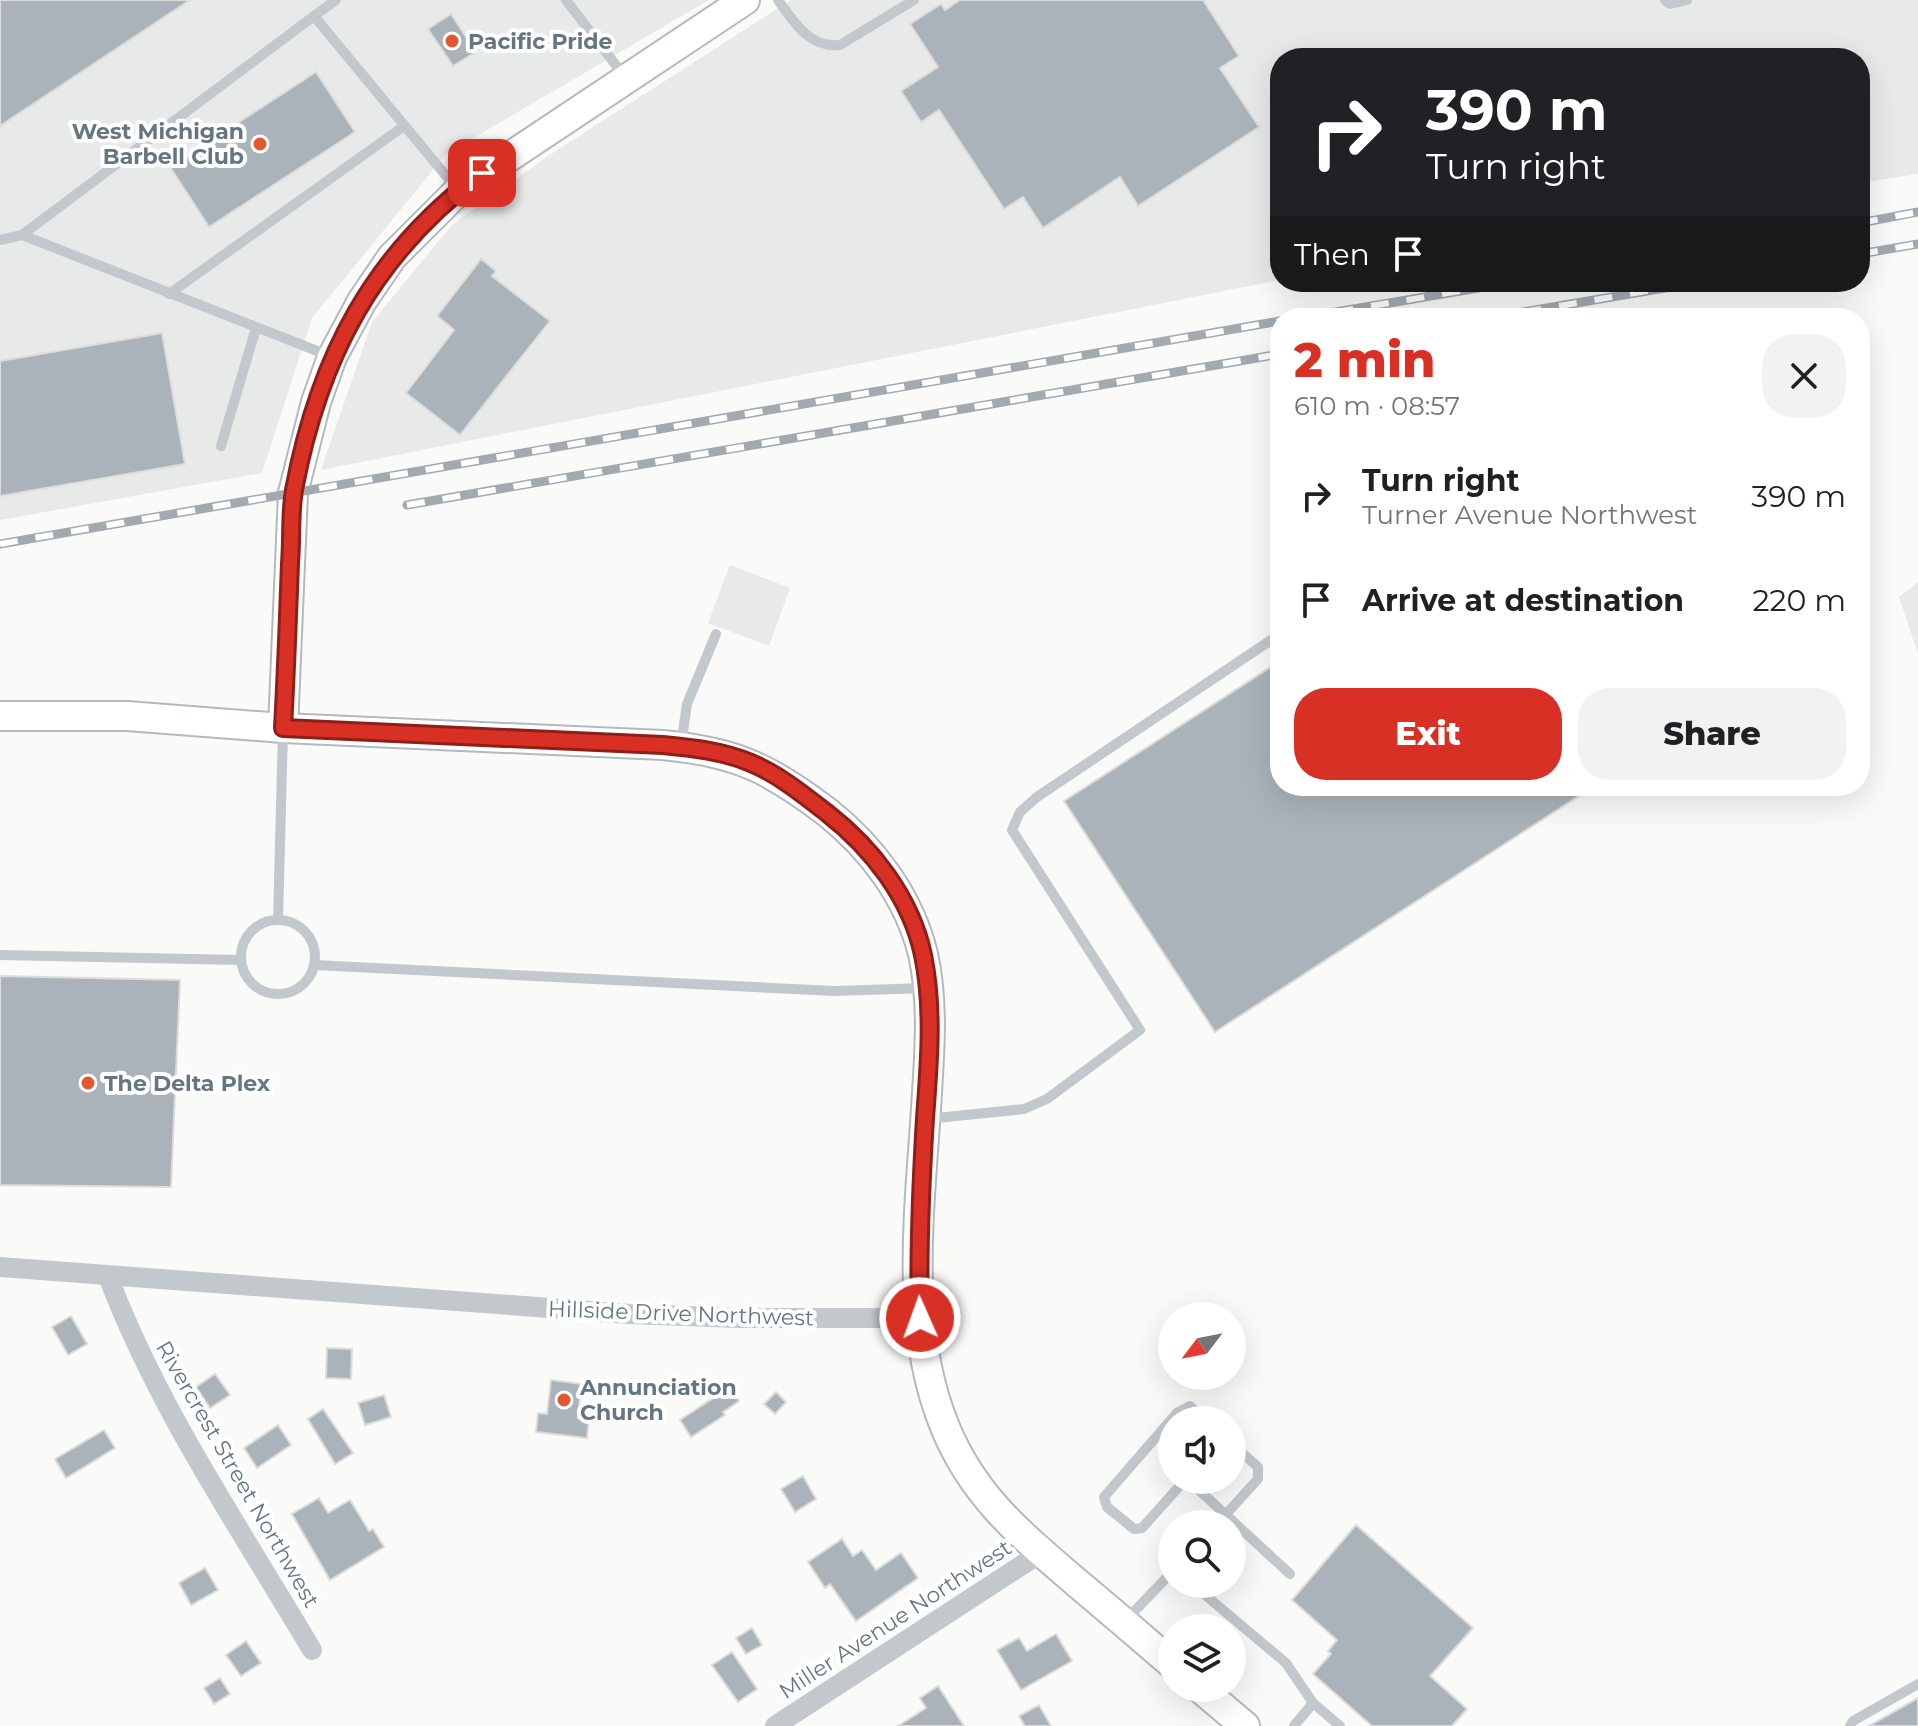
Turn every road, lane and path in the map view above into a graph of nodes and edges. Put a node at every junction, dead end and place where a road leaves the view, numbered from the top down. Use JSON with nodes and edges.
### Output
{"nodes":[{"id":1,"x":336,"y":0,"type":"edge"},
{"id":2,"x":566,"y":0,"type":"edge"},
{"id":3,"x":745,"y":0,"type":"edge"},
{"id":4,"x":778,"y":0,"type":"edge"},
{"id":5,"x":914,"y":0,"type":"edge"},
{"id":6,"x":1665,"y":0,"type":"edge"},
{"id":7,"x":1687,"y":0,"type":"edge"},
{"id":8,"x":314,"y":16,"type":"junction"},
{"id":9,"x":626,"y":78,"type":"junction"},
{"id":10,"x":404,"y":126,"type":"junction"},
{"id":11,"x":458,"y":191,"type":"junction"},
{"id":12,"x":22,"y":235,"type":"junction"},
{"id":13,"x":0,"y":240,"type":"edge"},
{"id":14,"x":169,"y":294,"type":"junction"},
{"id":15,"x":256,"y":328,"type":"junction"},
{"id":16,"x":332,"y":357,"type":"junction"},
{"id":17,"x":221,"y":446,"type":"dead end"},
{"id":18,"x":716,"y":634,"type":"dead end"},
{"id":19,"x":1270,"y":641,"type":"edge"},
{"id":20,"x":0,"y":716,"type":"edge"},
{"id":21,"x":283,"y":728,"type":"junction"},
{"id":22,"x":681,"y":747,"type":"junction"},
{"id":23,"x":278,"y":920,"type":"junction"},
{"id":24,"x":0,"y":955,"type":"edge"},
{"id":25,"x":240,"y":960,"type":"junction"},
{"id":26,"x":314,"y":965,"type":"junction"},
{"id":27,"x":927,"y":988,"type":"junction"},
{"id":28,"x":925,"y":1119,"type":"junction"},
{"id":29,"x":0,"y":1267,"type":"edge"},
{"id":30,"x":108,"y":1276,"type":"junction"},
{"id":31,"x":920,"y":1318,"type":"junction"},
{"id":32,"x":1158,"y":1435,"type":"edge"},
{"id":33,"x":1246,"y":1456,"type":"edge"},
{"id":34,"x":1246,"y":1492,"type":"edge"},
{"id":35,"x":1173,"y":1494,"type":"edge"},
{"id":36,"x":1202,"y":1494,"type":"edge"},
{"id":37,"x":1244,"y":1494,"type":"edge"},
{"id":38,"x":1221,"y":1510,"type":"edge"},
{"id":39,"x":1230,"y":1510,"type":"edge"},
{"id":40,"x":1246,"y":1533,"type":"edge"},
{"id":41,"x":1042,"y":1552,"type":"junction"},
{"id":42,"x":1290,"y":1574,"type":"dead end"},
{"id":43,"x":1158,"y":1587,"type":"edge"},
{"id":44,"x":1209,"y":1598,"type":"edge"},
{"id":45,"x":1124,"y":1623,"type":"junction"},
{"id":46,"x":312,"y":1650,"type":"dead end"},
{"id":47,"x":1158,"y":1652,"type":"edge"},
{"id":48,"x":1918,"y":1684,"type":"edge"},
{"id":49,"x":1217,"y":1702,"type":"edge"},
{"id":50,"x":1313,"y":1703,"type":"junction"},
{"id":51,"x":775,"y":1726,"type":"edge"},
{"id":52,"x":1245,"y":1726,"type":"edge"},
{"id":53,"x":1294,"y":1726,"type":"edge"},
{"id":54,"x":1340,"y":1726,"type":"edge"},
{"id":55,"x":1850,"y":1726,"type":"edge"}],
"edges":[{"from":1,"to":8,"type":"lane"},
{"from":2,"to":9,"type":"lane"},
{"from":3,"to":9,"type":"main road"},
{"from":4,"to":5,"type":"lane"},
{"from":6,"to":7,"type":"lane"},
{"from":8,"to":10,"type":"lane"},
{"from":8,"to":12,"type":"lane"},
{"from":9,"to":11,"type":"main road"},
{"from":10,"to":11,"type":"lane"},
{"from":10,"to":14,"type":"lane"},
{"from":11,"to":16,"type":"main road"},
{"from":12,"to":13,"type":"lane"},
{"from":12,"to":14,"type":"lane"},
{"from":14,"to":15,"type":"lane"},
{"from":15,"to":16,"type":"lane"},
{"from":15,"to":17,"type":"lane"},
{"from":16,"to":21,"type":"main road"},
{"from":18,"to":22,"type":"lane"},
{"from":19,"to":28,"type":"lane"},
{"from":20,"to":21,"type":"main road"},
{"from":21,"to":22,"type":"main road"},
{"from":21,"to":23,"type":"lane"},
{"from":22,"to":27,"type":"main road"},
{"from":23,"to":25,"type":"lane"},
{"from":23,"to":26,"type":"lane"},
{"from":24,"to":25,"type":"lane"},
{"from":25,"to":26,"type":"lane"},
{"from":26,"to":27,"type":"lane"},
{"from":27,"to":28,"type":"main road"},
{"from":28,"to":31,"type":"main road"},
{"from":29,"to":30,"type":"street","name":"Hillside Drive Northwest"},
{"from":30,"to":31,"type":"street","name":"Hillside Drive Northwest"},
{"from":30,"to":46,"type":"street","name":"Rivercrest Street Northwest"},
{"from":31,"to":41,"type":"main road"},
{"from":32,"to":35,"type":"lane"},
{"from":33,"to":34,"type":"lane"},
{"from":36,"to":38,"type":"lane"},
{"from":37,"to":39,"type":"lane"},
{"from":40,"to":42,"type":"lane"},
{"from":41,"to":45,"type":"main road"},
{"from":41,"to":51,"type":"street","name":"Miller Avenue Northwest"},
{"from":43,"to":45,"type":"lane"},
{"from":44,"to":50,"type":"lane"},
{"from":45,"to":47,"type":"main road"},
{"from":48,"to":55,"type":"lane"},
{"from":49,"to":52,"type":"main road"},
{"from":50,"to":53,"type":"lane"},
{"from":50,"to":54,"type":"lane"}]}
